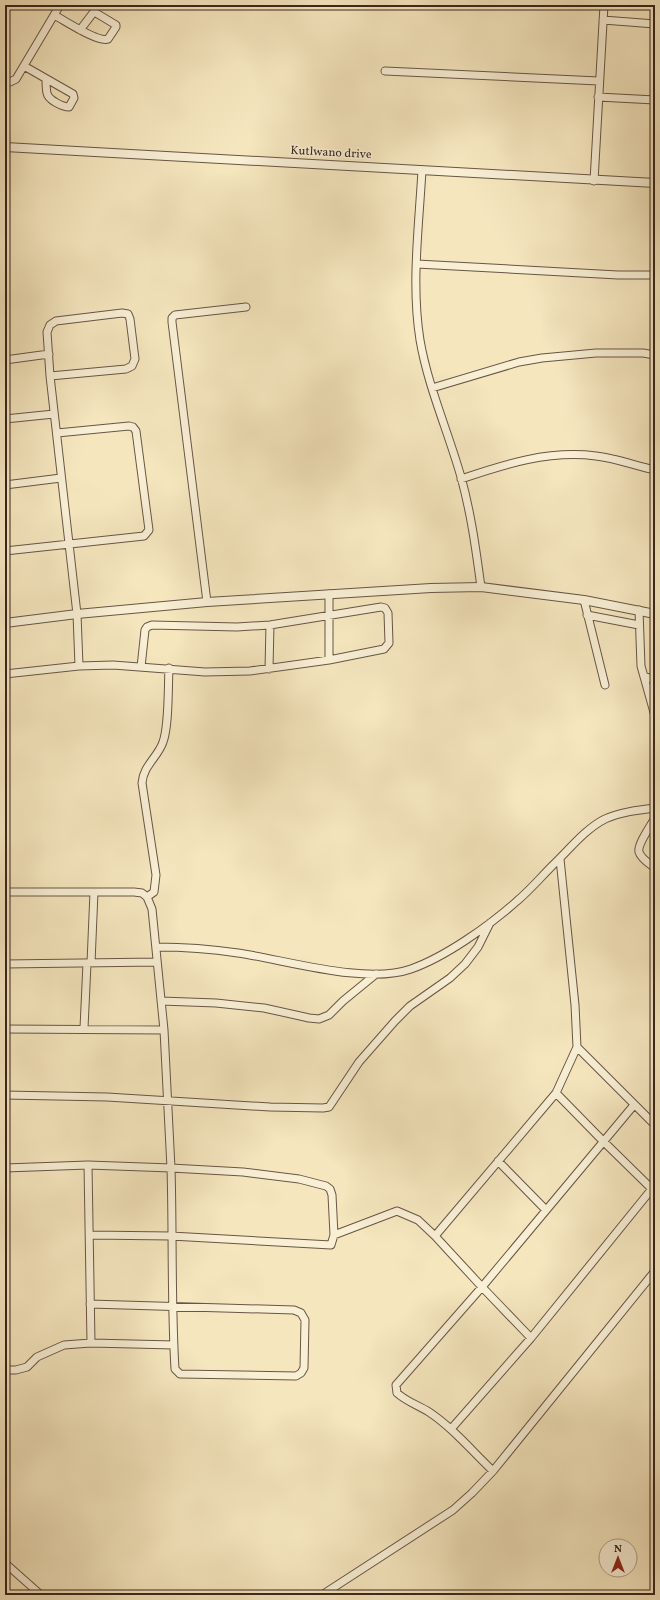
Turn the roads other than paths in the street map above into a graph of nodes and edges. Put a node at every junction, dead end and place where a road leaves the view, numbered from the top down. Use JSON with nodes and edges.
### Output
{"nodes":[{"id":1,"x":60,"y":5,"type":"edge"},
{"id":2,"x":604,"y":5,"type":"edge"},
{"id":3,"x":54,"y":15,"type":"junction"},
{"id":4,"x":603,"y":20,"type":"junction"},
{"id":5,"x":655,"y":24,"type":"edge"},
{"id":6,"x":80,"y":30,"type":"junction"},
{"id":7,"x":24,"y":66,"type":"junction"},
{"id":8,"x":385,"y":71,"type":"dead end"},
{"id":9,"x":46,"y":79,"type":"dead end"},
{"id":10,"x":599,"y":81,"type":"junction"},
{"id":11,"x":5,"y":82,"type":"edge"},
{"id":12,"x":598,"y":97,"type":"junction"},
{"id":13,"x":655,"y":100,"type":"edge"},
{"id":14,"x":5,"y":147,"type":"edge"},
{"id":15,"x":422,"y":170,"type":"junction"},
{"id":16,"x":594,"y":181,"type":"junction"},
{"id":17,"x":655,"y":183,"type":"edge"},
{"id":18,"x":416,"y":264,"type":"junction"},
{"id":19,"x":655,"y":275,"type":"edge"},
{"id":20,"x":246,"y":307,"type":"dead end"},
{"id":21,"x":49,"y":354,"type":"junction"},
{"id":22,"x":655,"y":355,"type":"edge"},
{"id":23,"x":5,"y":360,"type":"edge"},
{"id":24,"x":50,"y":376,"type":"junction"},
{"id":25,"x":432,"y":388,"type":"junction"},
{"id":26,"x":54,"y":414,"type":"junction"},
{"id":27,"x":5,"y":419,"type":"edge"},
{"id":28,"x":56,"y":433,"type":"junction"},
{"id":29,"x":655,"y":470,"type":"edge"},
{"id":30,"x":61,"y":478,"type":"junction"},
{"id":31,"x":461,"y":479,"type":"junction"},
{"id":32,"x":5,"y":485,"type":"edge"},
{"id":33,"x":70,"y":545,"type":"junction"},
{"id":34,"x":5,"y":552,"type":"edge"},
{"id":35,"x":481,"y":587,"type":"junction"},
{"id":36,"x":330,"y":594,"type":"junction"},
{"id":37,"x":584,"y":600,"type":"junction"},
{"id":38,"x":207,"y":602,"type":"junction"},
{"id":39,"x":639,"y":610,"type":"junction"},
{"id":40,"x":77,"y":614,"type":"junction"},
{"id":41,"x":655,"y":614,"type":"edge"},
{"id":42,"x":329,"y":615,"type":"junction"},
{"id":43,"x":587,"y":615,"type":"junction"},
{"id":44,"x":655,"y":622,"type":"edge"},
{"id":45,"x":5,"y":623,"type":"edge"},
{"id":46,"x":270,"y":625,"type":"junction"},
{"id":47,"x":639,"y":625,"type":"junction"},
{"id":48,"x":655,"y":629,"type":"edge"},
{"id":49,"x":329,"y":660,"type":"junction"},
{"id":50,"x":79,"y":666,"type":"junction"},
{"id":51,"x":141,"y":667,"type":"junction"},
{"id":52,"x":168,"y":668,"type":"junction"},
{"id":53,"x":269,"y":669,"type":"junction"},
{"id":54,"x":5,"y":674,"type":"edge"},
{"id":55,"x":645,"y":677,"type":"junction"},
{"id":56,"x":655,"y":679,"type":"edge"},
{"id":57,"x":605,"y":685,"type":"dead end"},
{"id":58,"x":655,"y":716,"type":"edge"},
{"id":59,"x":655,"y":808,"type":"edge"},
{"id":60,"x":655,"y":818,"type":"edge"},
{"id":61,"x":560,"y":859,"type":"junction"},
{"id":62,"x":655,"y":868,"type":"edge"},
{"id":63,"x":5,"y":892,"type":"edge"},
{"id":64,"x":94,"y":892,"type":"junction"},
{"id":65,"x":147,"y":897,"type":"junction"},
{"id":66,"x":490,"y":922,"type":"junction"},
{"id":67,"x":156,"y":947,"type":"junction"},
{"id":68,"x":157,"y":962,"type":"junction"},
{"id":69,"x":89,"y":963,"type":"junction"},
{"id":70,"x":5,"y":964,"type":"edge"},
{"id":71,"x":376,"y":974,"type":"junction"},
{"id":72,"x":161,"y":1001,"type":"junction"},
{"id":73,"x":84,"y":1028,"type":"junction"},
{"id":74,"x":5,"y":1029,"type":"edge"},
{"id":75,"x":164,"y":1030,"type":"junction"},
{"id":76,"x":577,"y":1047,"type":"junction"},
{"id":77,"x":556,"y":1093,"type":"junction"},
{"id":78,"x":5,"y":1096,"type":"edge"},
{"id":79,"x":168,"y":1100,"type":"junction"},
{"id":80,"x":634,"y":1105,"type":"junction"},
{"id":81,"x":655,"y":1125,"type":"edge"},
{"id":82,"x":603,"y":1141,"type":"junction"},
{"id":83,"x":498,"y":1161,"type":"junction"},
{"id":84,"x":88,"y":1165,"type":"junction"},
{"id":85,"x":5,"y":1168,"type":"edge"},
{"id":86,"x":171,"y":1168,"type":"junction"},
{"id":87,"x":654,"y":1188,"type":"edge"},
{"id":88,"x":546,"y":1210,"type":"junction"},
{"id":89,"x":90,"y":1235,"type":"junction"},
{"id":90,"x":334,"y":1235,"type":"junction"},
{"id":91,"x":171,"y":1236,"type":"junction"},
{"id":92,"x":435,"y":1236,"type":"junction"},
{"id":93,"x":655,"y":1271,"type":"edge"},
{"id":94,"x":482,"y":1287,"type":"junction"},
{"id":95,"x":90,"y":1304,"type":"junction"},
{"id":96,"x":173,"y":1306,"type":"junction"},
{"id":97,"x":531,"y":1338,"type":"junction"},
{"id":98,"x":91,"y":1343,"type":"junction"},
{"id":99,"x":174,"y":1345,"type":"junction"},
{"id":100,"x":5,"y":1370,"type":"edge"},
{"id":101,"x":451,"y":1429,"type":"junction"},
{"id":102,"x":493,"y":1471,"type":"junction"},
{"id":103,"x":5,"y":1563,"type":"edge"},
{"id":104,"x":42,"y":1595,"type":"edge"},
{"id":105,"x":322,"y":1595,"type":"edge"}],
"edges":[{"from":1,"to":3,"type":"street"},
{"from":2,"to":4,"type":"street"},
{"from":3,"to":6,"type":"street"},
{"from":3,"to":7,"type":"street"},
{"from":4,"to":5,"type":"street"},
{"from":4,"to":10,"type":"street"},
{"from":6,"to":6,"type":"street"},
{"from":7,"to":9,"type":"street"},
{"from":7,"to":11,"type":"street"},
{"from":8,"to":10,"type":"street"},
{"from":10,"to":12,"type":"street"},
{"from":12,"to":13,"type":"street"},
{"from":12,"to":16,"type":"street"},
{"from":14,"to":15,"type":"street","name":"Kutlwano drive"},
{"from":15,"to":16,"type":"street","name":"Kutlwano drive"},
{"from":15,"to":18,"type":"street"},
{"from":16,"to":17,"type":"street","name":"Kutlwano drive"},
{"from":18,"to":19,"type":"street"},
{"from":18,"to":25,"type":"street"},
{"from":20,"to":38,"type":"street"},
{"from":21,"to":23,"type":"street"},
{"from":21,"to":24,"type":"street"},
{"from":21,"to":24,"type":"street"},
{"from":22,"to":25,"type":"street"},
{"from":24,"to":26,"type":"street"},
{"from":25,"to":31,"type":"street"},
{"from":26,"to":27,"type":"street"},
{"from":26,"to":28,"type":"street"},
{"from":28,"to":30,"type":"street"},
{"from":28,"to":33,"type":"street"},
{"from":29,"to":31,"type":"street"},
{"from":30,"to":32,"type":"street"},
{"from":30,"to":33,"type":"street"},
{"from":31,"to":35,"type":"street"},
{"from":33,"to":34,"type":"street"},
{"from":33,"to":40,"type":"street"},
{"from":35,"to":36,"type":"street"},
{"from":35,"to":37,"type":"street"},
{"from":36,"to":38,"type":"street"},
{"from":36,"to":42,"type":"street"},
{"from":37,"to":39,"type":"street"},
{"from":37,"to":43,"type":"street"},
{"from":38,"to":40,"type":"street"},
{"from":39,"to":41,"type":"street"},
{"from":39,"to":47,"type":"street"},
{"from":40,"to":45,"type":"street"},
{"from":40,"to":50,"type":"street"},
{"from":42,"to":46,"type":"street"},
{"from":42,"to":49,"type":"street"},
{"from":42,"to":49,"type":"street"},
{"from":43,"to":47,"type":"street"},
{"from":43,"to":57,"type":"street"},
{"from":44,"to":48,"type":"street"},
{"from":46,"to":51,"type":"street"},
{"from":46,"to":53,"type":"street"},
{"from":47,"to":55,"type":"street"},
{"from":49,"to":53,"type":"street"},
{"from":50,"to":51,"type":"street"},
{"from":50,"to":54,"type":"street"},
{"from":51,"to":52,"type":"street"},
{"from":52,"to":53,"type":"street"},
{"from":52,"to":65,"type":"street"},
{"from":55,"to":56,"type":"street"},
{"from":55,"to":58,"type":"street"},
{"from":59,"to":61,"type":"street"},
{"from":60,"to":62,"type":"street"},
{"from":61,"to":66,"type":"street"},
{"from":61,"to":76,"type":"street"},
{"from":63,"to":64,"type":"street"},
{"from":64,"to":65,"type":"street"},
{"from":64,"to":69,"type":"street"},
{"from":65,"to":67,"type":"street"},
{"from":66,"to":71,"type":"street"},
{"from":66,"to":79,"type":"street"},
{"from":67,"to":68,"type":"street"},
{"from":67,"to":71,"type":"street"},
{"from":68,"to":69,"type":"street"},
{"from":68,"to":72,"type":"street"},
{"from":69,"to":70,"type":"street"},
{"from":69,"to":73,"type":"street"},
{"from":71,"to":72,"type":"street"},
{"from":72,"to":75,"type":"street"},
{"from":73,"to":74,"type":"street"},
{"from":73,"to":75,"type":"street"},
{"from":75,"to":79,"type":"street"},
{"from":76,"to":77,"type":"street"},
{"from":76,"to":80,"type":"street"},
{"from":77,"to":82,"type":"street"},
{"from":77,"to":83,"type":"street"},
{"from":78,"to":79,"type":"street"},
{"from":79,"to":86,"type":"street"},
{"from":80,"to":81,"type":"street"},
{"from":80,"to":82,"type":"street"},
{"from":82,"to":87,"type":"street"},
{"from":82,"to":88,"type":"street"},
{"from":83,"to":88,"type":"street"},
{"from":83,"to":92,"type":"street"},
{"from":84,"to":85,"type":"street"},
{"from":84,"to":86,"type":"street"},
{"from":84,"to":89,"type":"street"},
{"from":86,"to":90,"type":"street"},
{"from":86,"to":91,"type":"street"},
{"from":87,"to":97,"type":"street"},
{"from":88,"to":94,"type":"street"},
{"from":89,"to":91,"type":"street"},
{"from":89,"to":95,"type":"street"},
{"from":90,"to":91,"type":"street"},
{"from":90,"to":92,"type":"street"},
{"from":91,"to":96,"type":"street"},
{"from":92,"to":94,"type":"street"},
{"from":93,"to":102,"type":"street"},
{"from":94,"to":97,"type":"street"},
{"from":94,"to":101,"type":"street"},
{"from":95,"to":96,"type":"street"},
{"from":95,"to":98,"type":"street"},
{"from":96,"to":99,"type":"street"},
{"from":96,"to":99,"type":"street"},
{"from":97,"to":101,"type":"street"},
{"from":98,"to":99,"type":"street"},
{"from":98,"to":100,"type":"street"},
{"from":101,"to":102,"type":"street"},
{"from":102,"to":105,"type":"street"},
{"from":103,"to":104,"type":"street"}]}
